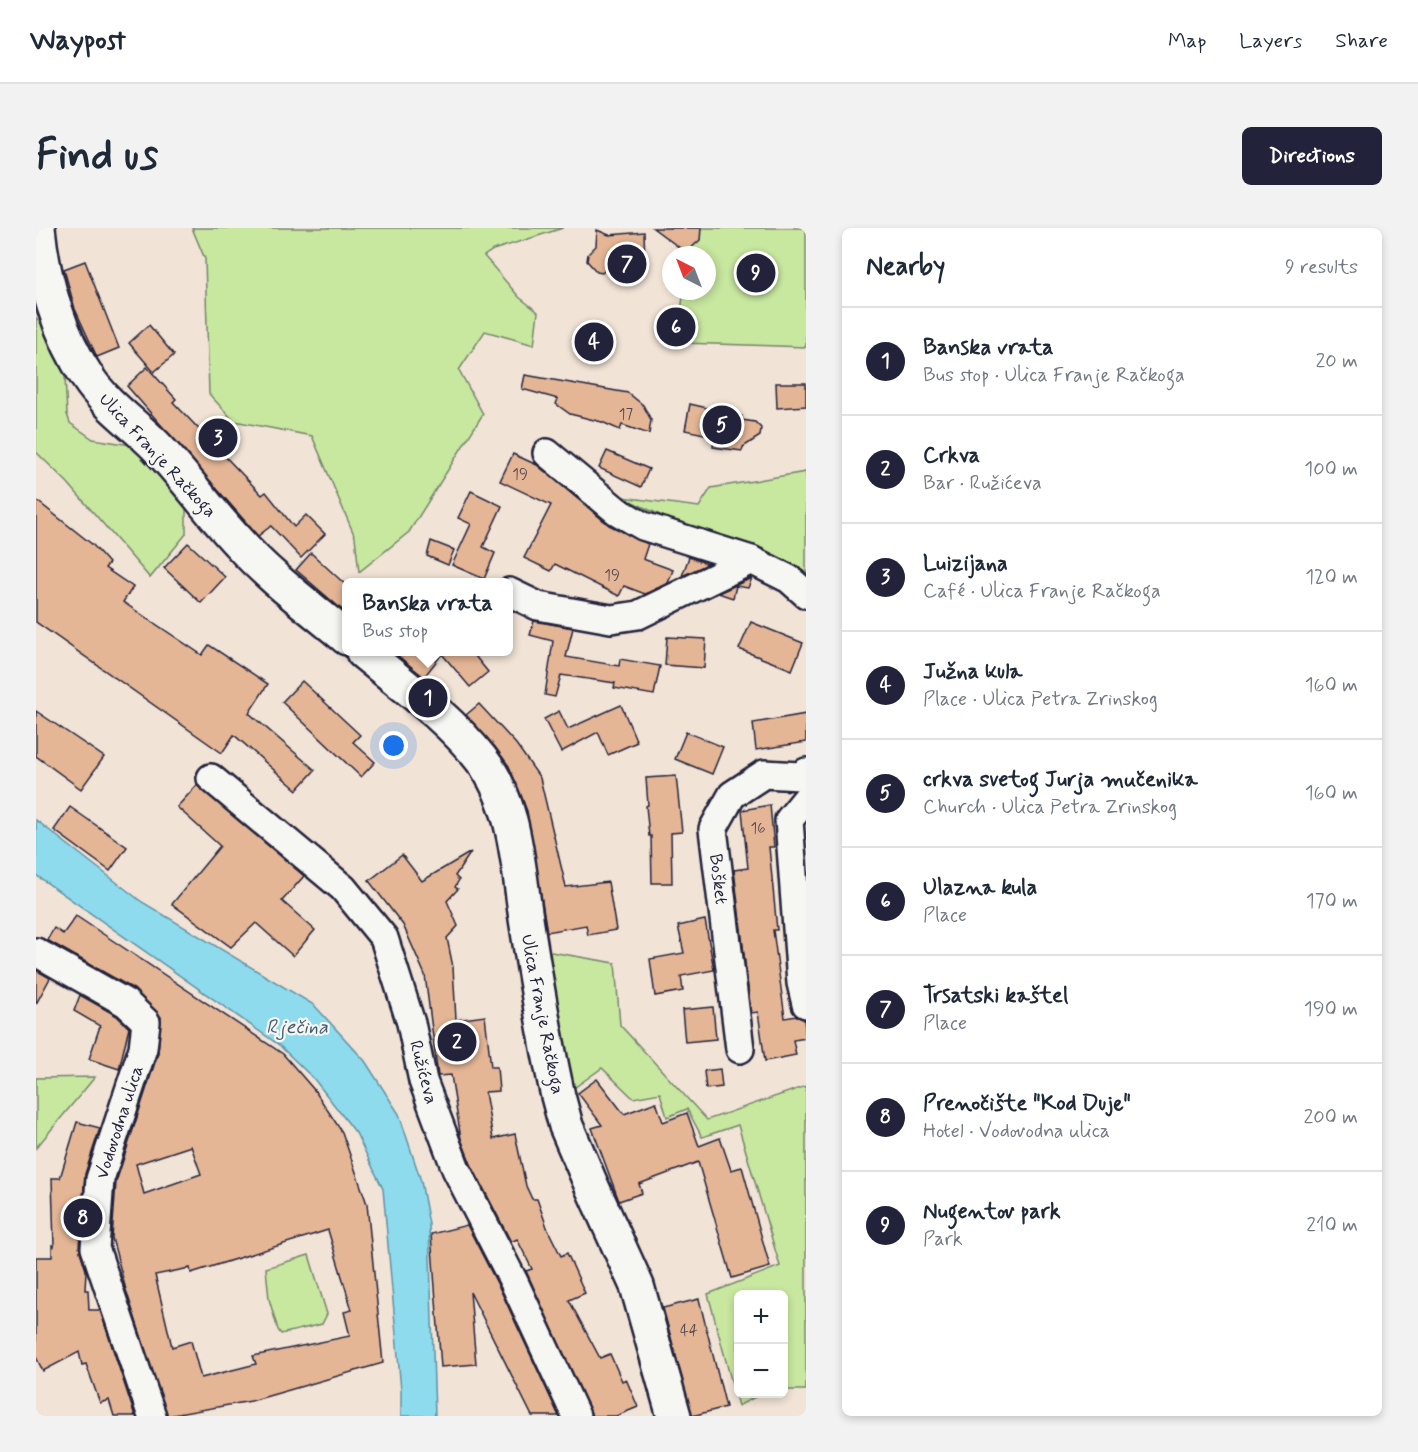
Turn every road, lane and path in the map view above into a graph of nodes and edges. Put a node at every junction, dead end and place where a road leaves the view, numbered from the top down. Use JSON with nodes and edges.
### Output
{"nodes":[{"id":1,"x":38,"y":228,"type":"edge"},
{"id":2,"x":547,"y":453,"type":"dead end"},
{"id":3,"x":751,"y":560,"type":"junction"},
{"id":4,"x":513,"y":594,"type":"edge"},
{"id":5,"x":806,"y":594,"type":"edge"},
{"id":6,"x":342,"y":634,"type":"edge"},
{"id":7,"x":369,"y":656,"type":"edge"},
{"id":8,"x":806,"y":772,"type":"edge"},
{"id":9,"x":211,"y":778,"type":"dead end"},
{"id":10,"x":806,"y":799,"type":"edge"},
{"id":11,"x":36,"y":952,"type":"edge"},
{"id":12,"x":806,"y":1004,"type":"edge"},
{"id":13,"x":740,"y":1049,"type":"dead end"},
{"id":14,"x":152,"y":1416,"type":"edge"},
{"id":15,"x":576,"y":1416,"type":"edge"},
{"id":16,"x":674,"y":1416,"type":"edge"}],
"edges":[{"from":1,"to":6,"type":"main road","name":"Ulica Franje Račkoga"},
{"from":2,"to":3,"type":"street"},
{"from":3,"to":4,"type":"street"},
{"from":3,"to":5,"type":"street"},
{"from":7,"to":16,"type":"main road","name":"Ulica Franje Račkoga"},
{"from":8,"to":13,"type":"street","name":"Bošket"},
{"from":9,"to":15,"type":"street","name":"Ružićeva"},
{"from":10,"to":12,"type":"street"},
{"from":11,"to":14,"type":"street","name":"Vodovodna ulica"}]}
